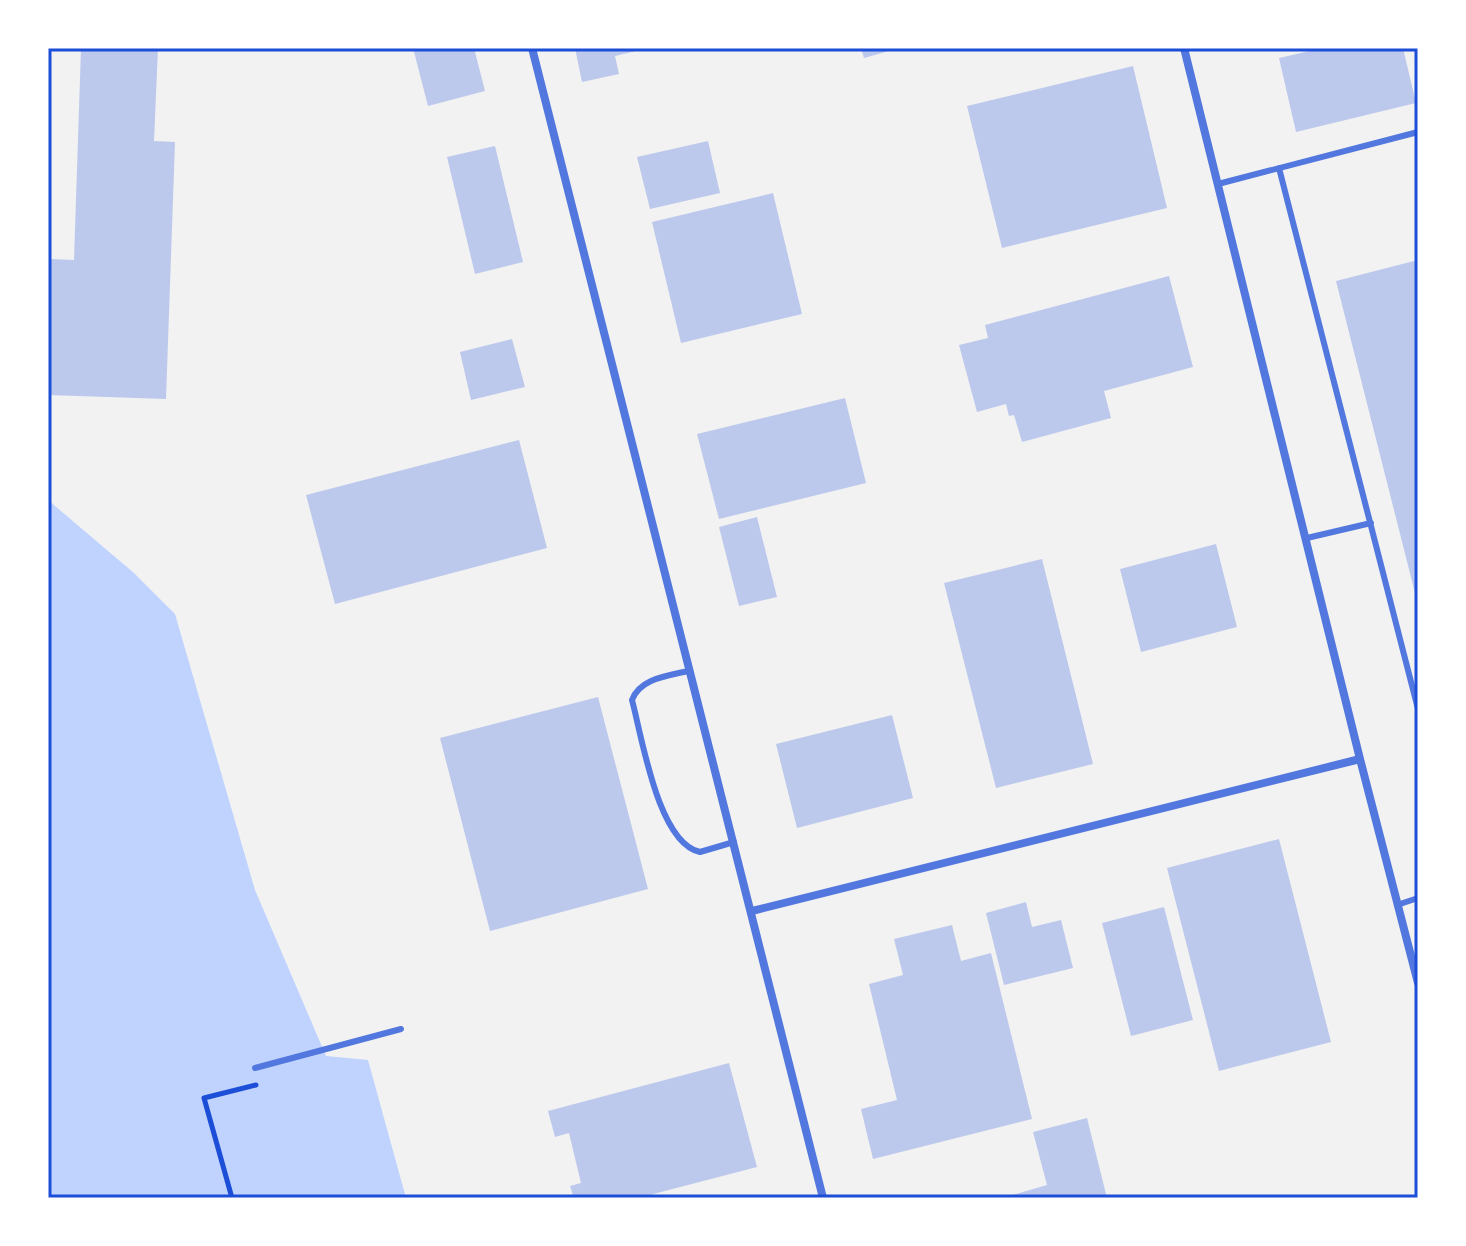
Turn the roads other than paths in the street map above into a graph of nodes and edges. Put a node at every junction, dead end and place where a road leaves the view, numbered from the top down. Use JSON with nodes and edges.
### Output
{"nodes":[{"id":1,"x":532,"y":48,"type":"edge"},
{"id":2,"x":1184,"y":48,"type":"edge"},
{"id":3,"x":1418,"y":132,"type":"edge"},
{"id":4,"x":1279,"y":168,"type":"junction"},
{"id":5,"x":1218,"y":184,"type":"junction"},
{"id":6,"x":1371,"y":523,"type":"junction"},
{"id":7,"x":1307,"y":538,"type":"junction"},
{"id":8,"x":688,"y":671,"type":"junction"},
{"id":9,"x":1418,"y":709,"type":"edge"},
{"id":10,"x":1360,"y":759,"type":"junction"},
{"id":11,"x":734,"y":842,"type":"junction"},
{"id":12,"x":1418,"y":898,"type":"edge"},
{"id":13,"x":1397,"y":905,"type":"junction"},
{"id":14,"x":752,"y":911,"type":"junction"},
{"id":15,"x":1418,"y":983,"type":"edge"},
{"id":16,"x":401,"y":1029,"type":"dead end"},
{"id":17,"x":255,"y":1068,"type":"dead end"},
{"id":18,"x":823,"y":1198,"type":"edge"}],
"edges":[{"from":1,"to":8,"type":"street"},
{"from":2,"to":5,"type":"street"},
{"from":3,"to":4,"type":"lane"},
{"from":4,"to":5,"type":"lane"},
{"from":4,"to":6,"type":"lane"},
{"from":5,"to":7,"type":"street"},
{"from":6,"to":7,"type":"lane"},
{"from":6,"to":9,"type":"lane"},
{"from":7,"to":10,"type":"street"},
{"from":8,"to":11,"type":"street"},
{"from":8,"to":11,"type":"lane"},
{"from":10,"to":13,"type":"street"},
{"from":10,"to":14,"type":"street"},
{"from":11,"to":14,"type":"street"},
{"from":12,"to":13,"type":"lane"},
{"from":13,"to":15,"type":"street"},
{"from":14,"to":18,"type":"street"},
{"from":16,"to":17,"type":"lane"}]}
